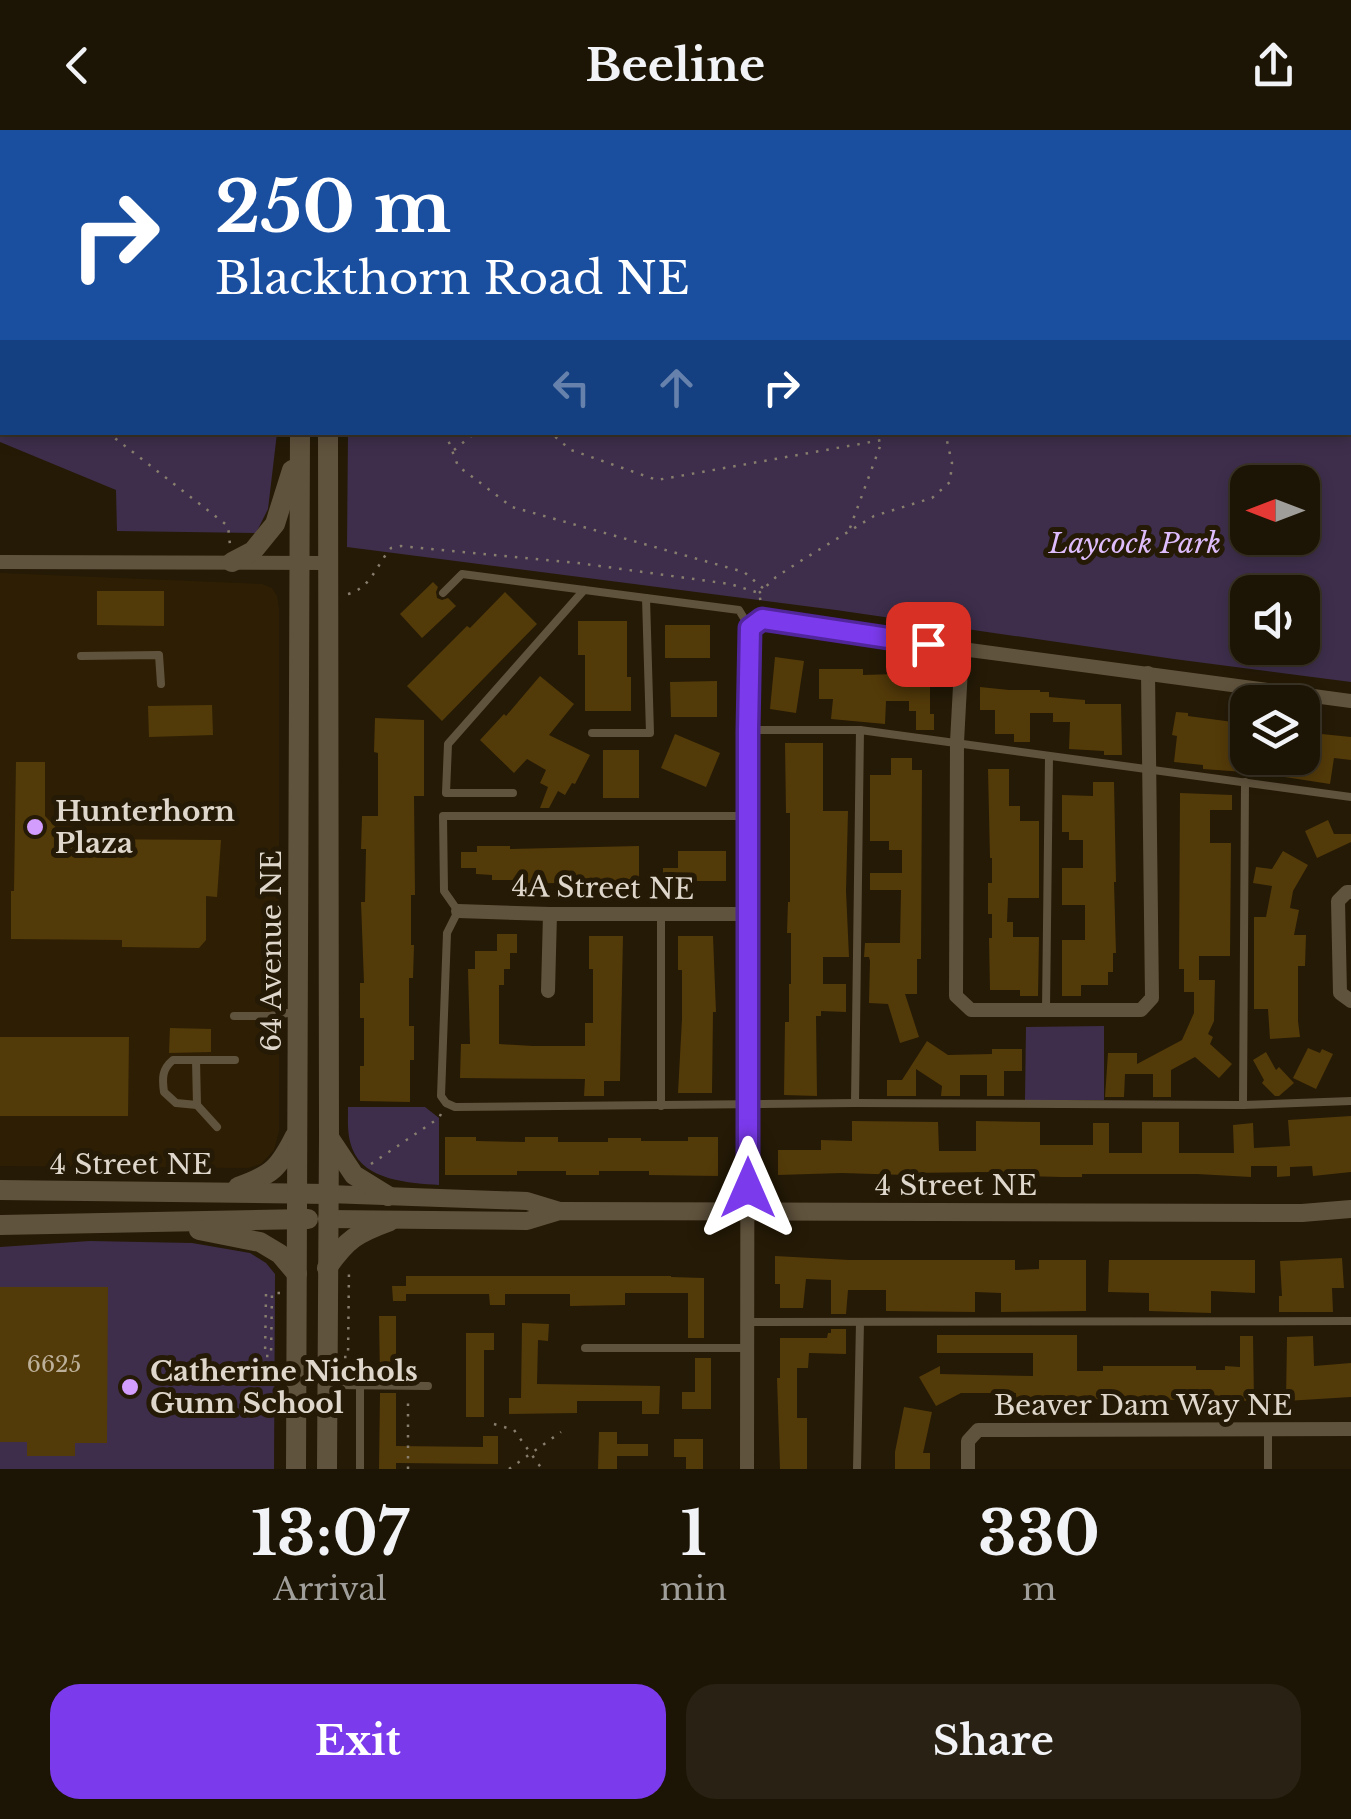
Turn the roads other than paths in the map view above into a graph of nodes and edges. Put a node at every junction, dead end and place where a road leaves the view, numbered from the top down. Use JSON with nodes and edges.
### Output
{"nodes":[{"id":1,"x":328,"y":435,"type":"edge"},
{"id":2,"x":300,"y":438,"type":"edge"},
{"id":3,"x":0,"y":562,"type":"edge"},
{"id":4,"x":231,"y":562,"type":"junction"},
{"id":5,"x":300,"y":563,"type":"junction"},
{"id":6,"x":327,"y":564,"type":"junction"},
{"id":7,"x":584,"y":590,"type":"junction"},
{"id":8,"x":444,"y":593,"type":"dead end"},
{"id":9,"x":646,"y":598,"type":"junction"},
{"id":10,"x":756,"y":624,"type":"junction"},
{"id":11,"x":962,"y":649,"type":"junction"},
{"id":12,"x":82,"y":656,"type":"dead end"},
{"id":13,"x":1148,"y":673,"type":"junction"},
{"id":14,"x":161,"y":684,"type":"dead end"},
{"id":15,"x":1351,"y":701,"type":"edge"},
{"id":16,"x":748,"y":730,"type":"junction"},
{"id":17,"x":860,"y":730,"type":"junction"},
{"id":18,"x":592,"y":733,"type":"dead end"},
{"id":19,"x":957,"y":742,"type":"junction"},
{"id":20,"x":1050,"y":757,"type":"junction"},
{"id":21,"x":1148,"y":768,"type":"junction"},
{"id":22,"x":1246,"y":782,"type":"junction"},
{"id":23,"x":512,"y":793,"type":"dead end"},
{"id":24,"x":1351,"y":797,"type":"edge"},
{"id":25,"x":749,"y":816,"type":"junction"},
{"id":26,"x":1351,"y":892,"type":"edge"},
{"id":27,"x":458,"y":911,"type":"junction"},
{"id":28,"x":550,"y":914,"type":"junction"},
{"id":29,"x":661,"y":914,"type":"junction"},
{"id":30,"x":748,"y":914,"type":"junction"},
{"id":31,"x":548,"y":991,"type":"dead end"},
{"id":32,"x":1351,"y":1001,"type":"edge"},
{"id":33,"x":1046,"y":1010,"type":"junction"},
{"id":34,"x":299,"y":1012,"type":"junction"},
{"id":35,"x":234,"y":1016,"type":"dead end"},
{"id":36,"x":196,"y":1060,"type":"junction"},
{"id":37,"x":235,"y":1060,"type":"dead end"},
{"id":38,"x":1351,"y":1101,"type":"edge"},
{"id":39,"x":855,"y":1103,"type":"junction"},
{"id":40,"x":197,"y":1105,"type":"junction"},
{"id":41,"x":1244,"y":1105,"type":"junction"},
{"id":42,"x":661,"y":1106,"type":"junction"},
{"id":43,"x":748,"y":1106,"type":"junction"},
{"id":44,"x":218,"y":1127,"type":"dead end"},
{"id":45,"x":298,"y":1130,"type":"junction"},
{"id":46,"x":329,"y":1137,"type":"junction"},
{"id":47,"x":0,"y":1190,"type":"edge"},
{"id":48,"x":225,"y":1192,"type":"junction"},
{"id":49,"x":298,"y":1194,"type":"junction"},
{"id":50,"x":328,"y":1194,"type":"junction"},
{"id":51,"x":388,"y":1196,"type":"junction"},
{"id":52,"x":1351,"y":1209,"type":"edge"},
{"id":53,"x":560,"y":1212,"type":"junction"},
{"id":54,"x":748,"y":1213,"type":"junction"},
{"id":55,"x":298,"y":1219,"type":"junction"},
{"id":56,"x":328,"y":1219,"type":"junction"},
{"id":57,"x":390,"y":1221,"type":"junction"},
{"id":58,"x":158,"y":1222,"type":"junction"},
{"id":59,"x":0,"y":1225,"type":"edge"},
{"id":60,"x":327,"y":1268,"type":"junction"},
{"id":61,"x":297,"y":1274,"type":"junction"},
{"id":62,"x":747,"y":1322,"type":"junction"},
{"id":63,"x":860,"y":1322,"type":"junction"},
{"id":64,"x":1351,"y":1322,"type":"edge"},
{"id":65,"x":585,"y":1348,"type":"dead end"},
{"id":66,"x":747,"y":1348,"type":"junction"},
{"id":67,"x":360,"y":1384,"type":"junction"},
{"id":68,"x":326,"y":1385,"type":"junction"},
{"id":69,"x":428,"y":1386,"type":"dead end"},
{"id":70,"x":1268,"y":1429,"type":"junction"},
{"id":71,"x":1351,"y":1429,"type":"edge"},
{"id":72,"x":296,"y":1469,"type":"edge"},
{"id":73,"x":327,"y":1469,"type":"edge"},
{"id":74,"x":360,"y":1469,"type":"edge"},
{"id":75,"x":747,"y":1469,"type":"edge"},
{"id":76,"x":858,"y":1469,"type":"edge"},
{"id":77,"x":968,"y":1469,"type":"edge"},
{"id":78,"x":1268,"y":1469,"type":"edge"}],
"edges":[{"from":1,"to":6,"type":"main road","name":"64 Avenue NE"},
{"from":2,"to":4,"type":"main road"},
{"from":2,"to":5,"type":"main road","name":"64 Avenue NE"},
{"from":3,"to":4,"type":"street"},
{"from":4,"to":5,"type":"street"},
{"from":5,"to":6,"type":"street"},
{"from":5,"to":34,"type":"main road","name":"64 Avenue NE"},
{"from":6,"to":46,"type":"main road","name":"64 Avenue NE"},
{"from":7,"to":8,"type":"lane"},
{"from":7,"to":9,"type":"lane"},
{"from":7,"to":23,"type":"lane"},
{"from":9,"to":10,"type":"lane"},
{"from":9,"to":18,"type":"lane"},
{"from":10,"to":11,"type":"street"},
{"from":10,"to":16,"type":"street"},
{"from":11,"to":13,"type":"street"},
{"from":11,"to":19,"type":"street"},
{"from":12,"to":14,"type":"lane"},
{"from":13,"to":15,"type":"street"},
{"from":13,"to":21,"type":"street"},
{"from":16,"to":17,"type":"lane"},
{"from":16,"to":25,"type":"street"},
{"from":17,"to":19,"type":"lane"},
{"from":17,"to":39,"type":"lane"},
{"from":19,"to":20,"type":"lane"},
{"from":19,"to":33,"type":"street"},
{"from":20,"to":21,"type":"lane"},
{"from":20,"to":33,"type":"lane"},
{"from":21,"to":22,"type":"lane"},
{"from":21,"to":33,"type":"street"},
{"from":22,"to":24,"type":"lane"},
{"from":22,"to":41,"type":"lane"},
{"from":25,"to":27,"type":"lane"},
{"from":25,"to":30,"type":"street"},
{"from":26,"to":32,"type":"street"},
{"from":27,"to":28,"type":"street","name":"4A Street NE"},
{"from":27,"to":42,"type":"lane"},
{"from":28,"to":29,"type":"street","name":"4A Street NE"},
{"from":28,"to":31,"type":"street"},
{"from":29,"to":30,"type":"street","name":"4A Street NE"},
{"from":29,"to":42,"type":"lane"},
{"from":30,"to":43,"type":"street"},
{"from":34,"to":35,"type":"lane"},
{"from":34,"to":45,"type":"main road","name":"64 Avenue NE"},
{"from":36,"to":37,"type":"lane"},
{"from":36,"to":40,"type":"lane"},
{"from":36,"to":40,"type":"lane"},
{"from":38,"to":41,"type":"lane"},
{"from":39,"to":41,"type":"lane"},
{"from":39,"to":43,"type":"lane"},
{"from":40,"to":44,"type":"lane"},
{"from":42,"to":43,"type":"lane"},
{"from":43,"to":54,"type":"street"},
{"from":45,"to":48,"type":"main road"},
{"from":45,"to":49,"type":"main road","name":"64 Avenue NE"},
{"from":46,"to":50,"type":"main road","name":"64 Avenue NE"},
{"from":46,"to":51,"type":"main road"},
{"from":47,"to":48,"type":"main road","name":"4 Street NE"},
{"from":48,"to":49,"type":"main road","name":"4 Street NE"},
{"from":49,"to":50,"type":"main road","name":"4 Street NE"},
{"from":49,"to":55,"type":"main road","name":"64 Avenue NE"},
{"from":50,"to":51,"type":"street","name":"4 Street NE"},
{"from":50,"to":56,"type":"main road","name":"64 Avenue NE"},
{"from":51,"to":53,"type":"street","name":"4 Street NE"},
{"from":52,"to":54,"type":"street","name":"4 Street NE"},
{"from":53,"to":54,"type":"street","name":"4 Street NE"},
{"from":53,"to":57,"type":"street","name":"4 Street NE"},
{"from":54,"to":62,"type":"street"},
{"from":55,"to":56,"type":"main road","name":"4 Street NE"},
{"from":55,"to":58,"type":"main road","name":"4 Street NE"},
{"from":55,"to":61,"type":"main road","name":"64 Avenue NE"},
{"from":56,"to":57,"type":"street","name":"4 Street NE"},
{"from":56,"to":60,"type":"main road","name":"64 Avenue NE"},
{"from":57,"to":60,"type":"main road"},
{"from":58,"to":59,"type":"main road","name":"4 Street NE"},
{"from":58,"to":61,"type":"main road"},
{"from":60,"to":68,"type":"main road","name":"64 Avenue NE"},
{"from":61,"to":72,"type":"main road","name":"64 Avenue NE"},
{"from":62,"to":63,"type":"lane"},
{"from":62,"to":66,"type":"street"},
{"from":63,"to":64,"type":"lane"},
{"from":63,"to":76,"type":"lane"},
{"from":65,"to":66,"type":"lane"},
{"from":66,"to":75,"type":"street"},
{"from":67,"to":68,"type":"lane"},
{"from":67,"to":69,"type":"lane"},
{"from":67,"to":74,"type":"lane"},
{"from":68,"to":73,"type":"main road","name":"64 Avenue NE"},
{"from":70,"to":71,"type":"street","name":"Beaver Dam Way NE"},
{"from":70,"to":77,"type":"street","name":"Beaver Dam Way NE"},
{"from":70,"to":78,"type":"lane"}]}
